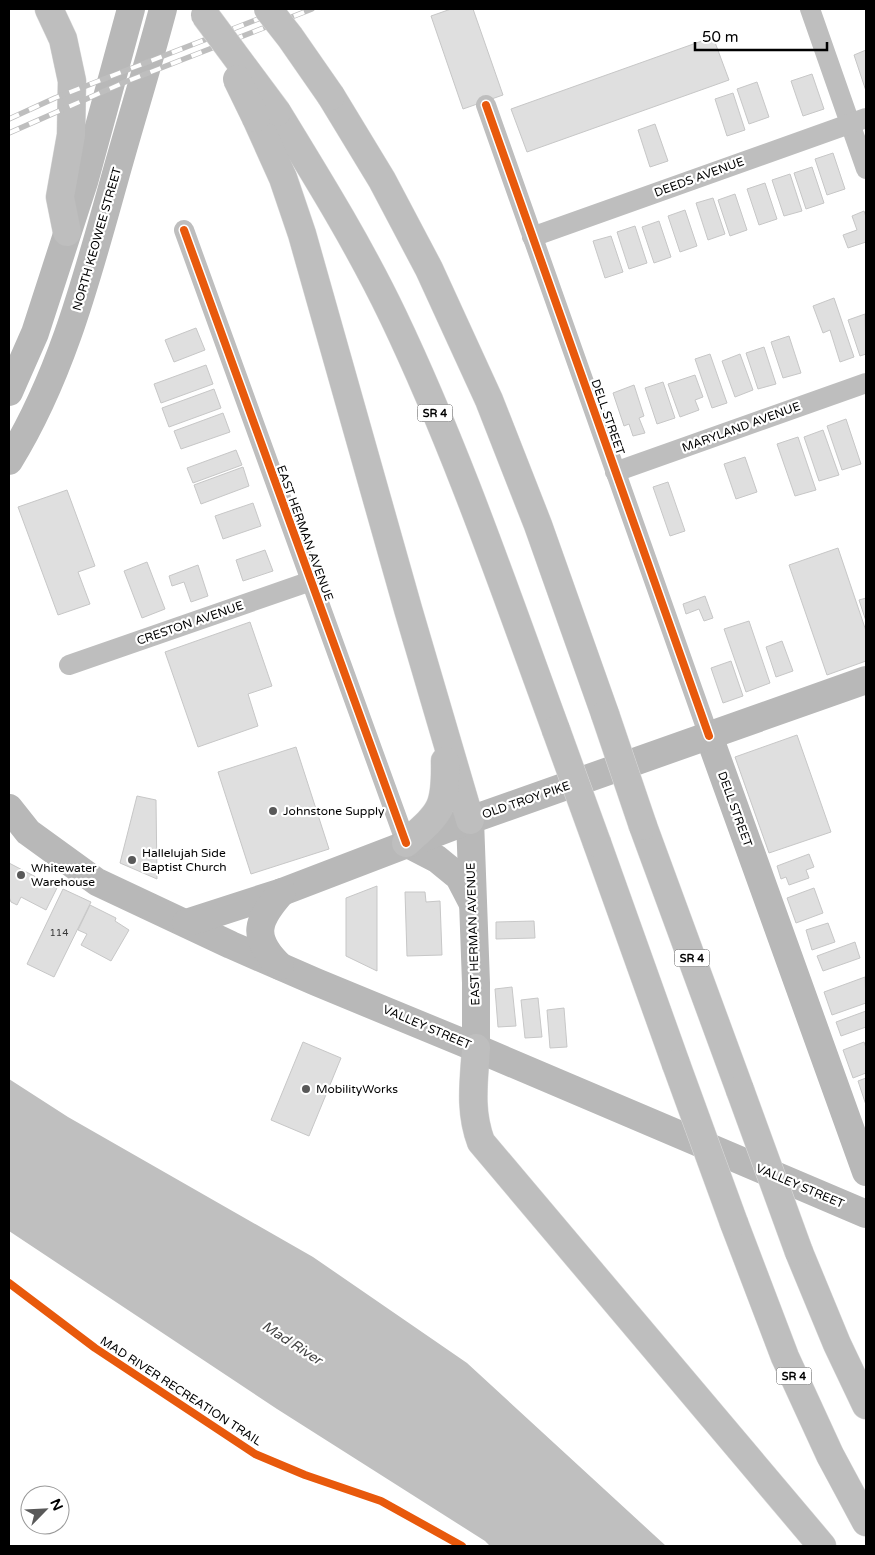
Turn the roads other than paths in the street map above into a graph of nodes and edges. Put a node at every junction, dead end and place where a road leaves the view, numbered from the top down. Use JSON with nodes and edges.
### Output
{"nodes":[{"id":1,"x":48,"y":9,"type":"edge"},
{"id":2,"x":131,"y":9,"type":"edge"},
{"id":3,"x":163,"y":9,"type":"edge"},
{"id":4,"x":268,"y":9,"type":"edge"},
{"id":5,"x":810,"y":9,"type":"edge"},
{"id":6,"x":202,"y":12,"type":"edge"},
{"id":7,"x":486,"y":105,"type":"dead end"},
{"id":8,"x":266,"y":115,"type":"junction"},
{"id":9,"x":858,"y":121,"type":"edge"},
{"id":10,"x":866,"y":169,"type":"edge"},
{"id":11,"x":184,"y":230,"type":"dead end"},
{"id":12,"x":67,"y":232,"type":"junction"},
{"id":13,"x":532,"y":236,"type":"junction"},
{"id":14,"x":866,"y":383,"type":"edge"},
{"id":15,"x":9,"y":392,"type":"edge"},
{"id":16,"x":9,"y":461,"type":"edge"},
{"id":17,"x":616,"y":472,"type":"junction"},
{"id":18,"x":311,"y":581,"type":"junction"},
{"id":19,"x":69,"y":665,"type":"dead end"},
{"id":20,"x":866,"y":680,"type":"edge"},
{"id":21,"x":709,"y":736,"type":"junction"},
{"id":22,"x":445,"y":737,"type":"junction"},
{"id":23,"x":9,"y":808,"type":"edge"},
{"id":24,"x":470,"y":820,"type":"junction"},
{"id":25,"x":406,"y":844,"type":"junction"},
{"id":26,"x":282,"y":892,"type":"junction"},
{"id":27,"x":472,"y":902,"type":"junction"},
{"id":28,"x":186,"y":923,"type":"junction"},
{"id":29,"x":280,"y":966,"type":"junction"},
{"id":30,"x":476,"y":1048,"type":"junction"},
{"id":31,"x":866,"y":1172,"type":"edge"},
{"id":32,"x":866,"y":1214,"type":"edge"},
{"id":33,"x":866,"y":1405,"type":"edge"},
{"id":34,"x":866,"y":1522,"type":"edge"},
{"id":35,"x":822,"y":1546,"type":"edge"}],
"edges":[{"from":1,"to":12,"type":"highway"},
{"from":2,"to":12,"type":"main road"},
{"from":3,"to":16,"type":"main road","name":"NORTH KEOWEE STREET"},
{"from":4,"to":33,"type":"highway","number":"SR 4","bridge":true},
{"from":5,"to":9,"type":"street"},
{"from":6,"to":8,"type":"highway","bridge":true},
{"from":7,"to":13,"type":"street","name":"DELL STREET"},
{"from":8,"to":22,"type":"highway"},
{"from":8,"to":34,"type":"highway","number":"SR 4","bridge":true},
{"from":9,"to":10,"type":"street"},
{"from":9,"to":13,"type":"street","name":"DEEDS AVENUE"},
{"from":11,"to":18,"type":"street","name":"EAST HERMAN AVENUE"},
{"from":12,"to":15,"type":"main road"},
{"from":13,"to":17,"type":"street","name":"DELL STREET"},
{"from":14,"to":17,"type":"street","name":"MARYLAND AVENUE"},
{"from":17,"to":21,"type":"street","name":"DELL STREET"},
{"from":18,"to":19,"type":"street","name":"CRESTON AVENUE"},
{"from":18,"to":25,"type":"street","name":"EAST HERMAN AVENUE"},
{"from":20,"to":21,"type":"main road","name":"OLD TROY PIKE"},
{"from":21,"to":24,"type":"main road","name":"OLD TROY PIKE"},
{"from":21,"to":31,"type":"main road","name":"DELL STREET"},
{"from":22,"to":24,"type":"highway"},
{"from":22,"to":25,"type":"highway"},
{"from":23,"to":28,"type":"main road","name":"VALLEY STREET"},
{"from":24,"to":25,"type":"main road","name":"OLD TROY PIKE"},
{"from":24,"to":27,"type":"main road","name":"EAST HERMAN AVENUE"},
{"from":25,"to":26,"type":"main road","name":"OLD TROY PIKE"},
{"from":25,"to":27,"type":"main road"},
{"from":26,"to":28,"type":"main road","name":"OLD TROY PIKE"},
{"from":26,"to":29,"type":"main road"},
{"from":27,"to":30,"type":"main road","name":"EAST HERMAN AVENUE"},
{"from":28,"to":29,"type":"main road","name":"VALLEY STREET"},
{"from":29,"to":30,"type":"main road","name":"VALLEY STREET"},
{"from":30,"to":32,"type":"main road","name":"VALLEY STREET"},
{"from":30,"to":35,"type":"highway"}]}
